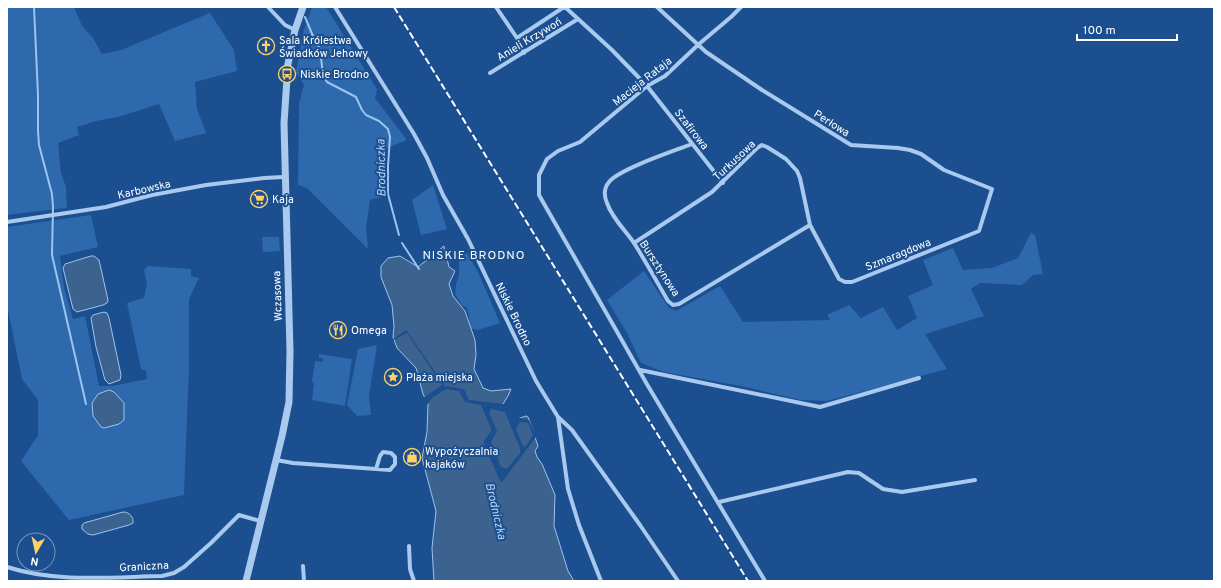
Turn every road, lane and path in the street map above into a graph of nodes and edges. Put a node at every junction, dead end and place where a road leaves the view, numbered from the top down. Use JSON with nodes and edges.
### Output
{"nodes":[{"id":1,"x":268,"y":7,"type":"edge"},
{"id":2,"x":303,"y":7,"type":"edge"},
{"id":3,"x":335,"y":7,"type":"edge"},
{"id":4,"x":496,"y":7,"type":"edge"},
{"id":5,"x":564,"y":7,"type":"edge"},
{"id":6,"x":657,"y":7,"type":"edge"},
{"id":7,"x":741,"y":7,"type":"edge"},
{"id":8,"x":578,"y":19,"type":"junction"},
{"id":9,"x":295,"y":30,"type":"junction"},
{"id":10,"x":517,"y":38,"type":"junction"},
{"id":11,"x":699,"y":44,"type":"junction"},
{"id":12,"x":524,"y":53,"type":"junction"},
{"id":13,"x":490,"y":73,"type":"dead end"},
{"id":14,"x":646,"y":86,"type":"junction"},
{"id":15,"x":692,"y":144,"type":"junction"},
{"id":16,"x":284,"y":177,"type":"junction"},
{"id":17,"x":723,"y":183,"type":"junction"},
{"id":18,"x":992,"y":189,"type":"joint"},
{"id":19,"x":7,"y":222,"type":"edge"},
{"id":20,"x":810,"y":225,"type":"junction"},
{"id":21,"x":634,"y":243,"type":"junction"},
{"id":22,"x":640,"y":370,"type":"junction"},
{"id":23,"x":919,"y":378,"type":"dead end"},
{"id":24,"x":558,"y":417,"type":"junction"},
{"id":25,"x":276,"y":460,"type":"junction"},
{"id":26,"x":376,"y":469,"type":"junction"},
{"id":27,"x":975,"y":480,"type":"dead end"},
{"id":28,"x":719,"y":502,"type":"junction"},
{"id":29,"x":260,"y":521,"type":"junction"},
{"id":30,"x":409,"y":546,"type":"dead end"},
{"id":31,"x":303,"y":566,"type":"dead end"},
{"id":32,"x":7,"y":567,"type":"edge"},
{"id":33,"x":246,"y":581,"type":"edge"},
{"id":34,"x":304,"y":581,"type":"edge"},
{"id":35,"x":414,"y":581,"type":"edge"},
{"id":36,"x":601,"y":581,"type":"edge"},
{"id":37,"x":678,"y":581,"type":"edge"},
{"id":38,"x":765,"y":581,"type":"edge"}],
"edges":[{"from":1,"to":9,"type":"street"},
{"from":2,"to":9,"type":"street","name":"Wczasowa"},
{"from":3,"to":24,"type":"street","name":"Niskie Brodno"},
{"from":4,"to":10,"type":"street"},
{"from":5,"to":8,"type":"street","name":"Anieli Krzywoń"},
{"from":5,"to":10,"type":"street"},
{"from":6,"to":11,"type":"street","name":"Perłowa"},
{"from":7,"to":11,"type":"street","name":"Macieja Rataja"},
{"from":8,"to":12,"type":"street","name":"Anieli Krzywoń"},
{"from":8,"to":14,"type":"street","name":"Anieli Krzywoń"},
{"from":9,"to":16,"type":"street","name":"Wczasowa"},
{"from":10,"to":12,"type":"street"},
{"from":11,"to":14,"type":"street","name":"Macieja Rataja"},
{"from":11,"to":18,"type":"street","name":"Perłowa"},
{"from":12,"to":13,"type":"street","name":"Anieli Krzywoń"},
{"from":14,"to":15,"type":"street","name":"Szafirowa"},
{"from":14,"to":22,"type":"street","name":"Macieja Rataja"},
{"from":15,"to":17,"type":"street","name":"Szafirowa"},
{"from":15,"to":21,"type":"street","name":"Bursztynowa"},
{"from":16,"to":19,"type":"street","name":"Karbowska"},
{"from":16,"to":25,"type":"street","name":"Wczasowa"},
{"from":17,"to":20,"type":"street","name":"Turkusowa"},
{"from":17,"to":21,"type":"street","name":"Turkusowa"},
{"from":18,"to":20,"type":"street","name":"Szmaragdowa"},
{"from":20,"to":21,"type":"street","name":"Bursztynowa"},
{"from":22,"to":23,"type":"street"},
{"from":22,"to":28,"type":"street"},
{"from":24,"to":36,"type":"street","name":"Niskie Brodno"},
{"from":24,"to":37,"type":"street"},
{"from":25,"to":26,"type":"street"},
{"from":25,"to":29,"type":"street","name":"Wczasowa"},
{"from":26,"to":26,"type":"street"},
{"from":27,"to":28,"type":"street"},
{"from":28,"to":38,"type":"street"},
{"from":29,"to":32,"type":"street","name":"Graniczna"},
{"from":29,"to":33,"type":"street","name":"Wczasowa"},
{"from":30,"to":35,"type":"street"},
{"from":31,"to":34,"type":"street"}]}
